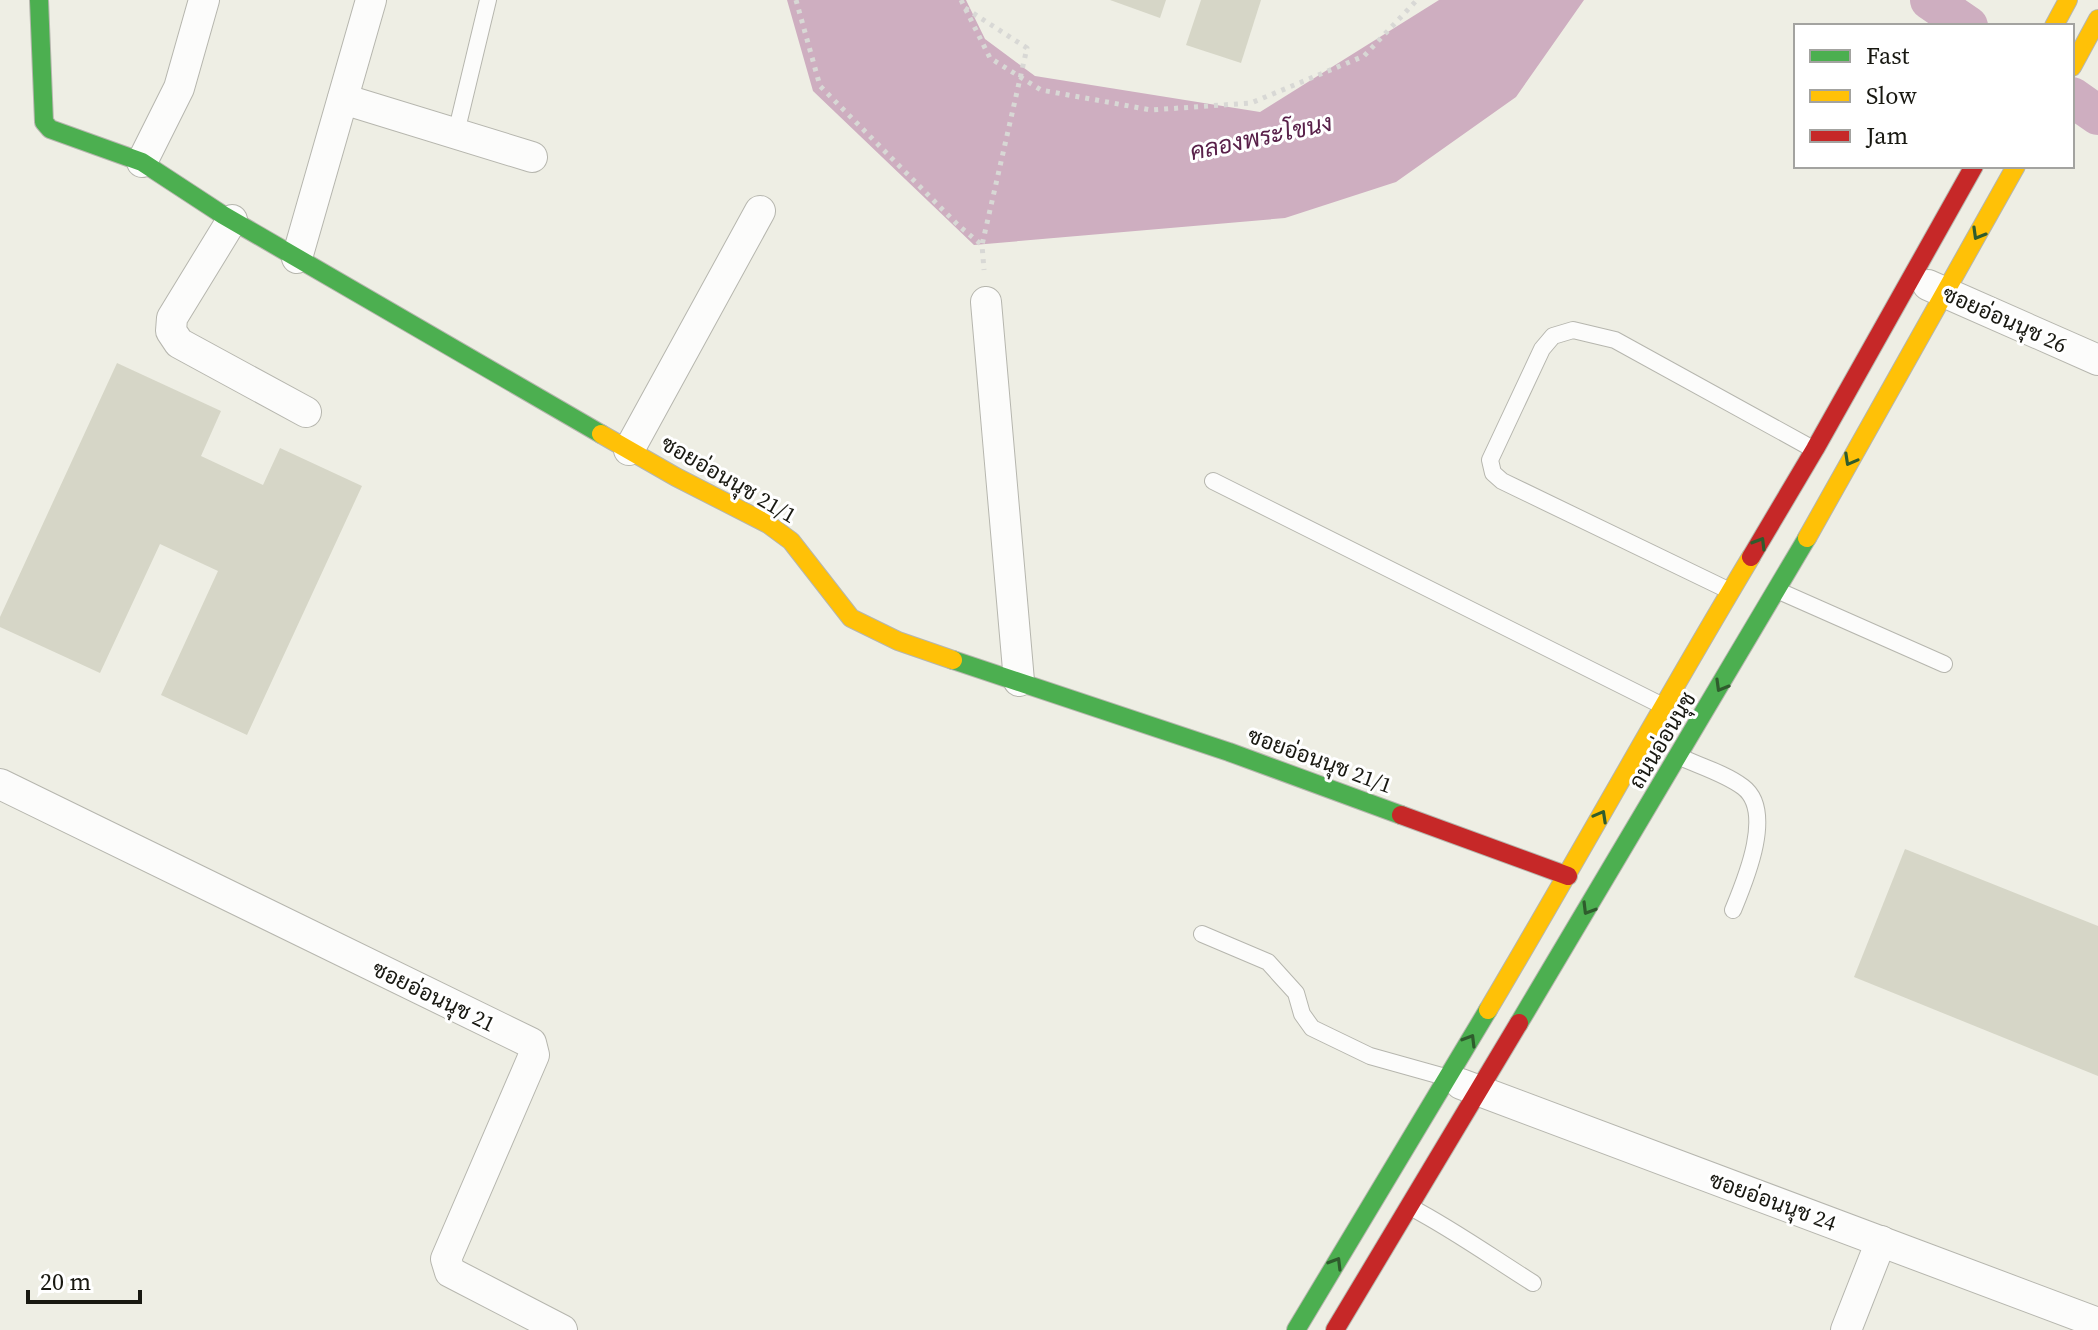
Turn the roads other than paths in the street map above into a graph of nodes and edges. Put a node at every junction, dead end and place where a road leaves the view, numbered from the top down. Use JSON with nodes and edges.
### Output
{"nodes":[{"id":1,"x":39,"y":0,"type":"edge"},
{"id":2,"x":204,"y":0,"type":"edge"},
{"id":3,"x":371,"y":0,"type":"edge"},
{"id":4,"x":488,"y":0,"type":"edge"},
{"id":5,"x":2068,"y":0,"type":"edge"},
{"id":6,"x":2057,"y":22,"type":"edge"},
{"id":7,"x":2094,"y":26,"type":"edge"},
{"id":8,"x":2074,"y":63,"type":"edge"},
{"id":9,"x":343,"y":99,"type":"junction"},
{"id":10,"x":456,"y":133,"type":"junction"},
{"id":11,"x":532,"y":157,"type":"dead end"},
{"id":12,"x":142,"y":162,"type":"junction"},
{"id":13,"x":1973,"y":168,"type":"edge"},
{"id":14,"x":2015,"y":168,"type":"edge"},
{"id":15,"x":760,"y":211,"type":"dead end"},
{"id":16,"x":232,"y":220,"type":"junction"},
{"id":17,"x":297,"y":258,"type":"junction"},
{"id":18,"x":1912,"y":277,"type":"junction"},
{"id":19,"x":1944,"y":292,"type":"junction"},
{"id":20,"x":986,"y":302,"type":"dead end"},
{"id":21,"x":2098,"y":360,"type":"edge"},
{"id":22,"x":306,"y":412,"type":"dead end"},
{"id":23,"x":1815,"y":449,"type":"junction"},
{"id":24,"x":629,"y":450,"type":"junction"},
{"id":25,"x":1213,"y":481,"type":"dead end"},
{"id":26,"x":1778,"y":590,"type":"junction"},
{"id":27,"x":1731,"y":592,"type":"junction"},
{"id":28,"x":1944,"y":664,"type":"dead end"},
{"id":29,"x":1019,"y":681,"type":"junction"},
{"id":30,"x":1662,"y":706,"type":"junction"},
{"id":31,"x":1661,"y":749,"type":"junction"},
{"id":32,"x":0,"y":784,"type":"edge"},
{"id":33,"x":1568,"y":876,"type":"junction"},
{"id":34,"x":1733,"y":910,"type":"dead end"},
{"id":35,"x":1202,"y":934,"type":"dead end"},
{"id":36,"x":1448,"y":1078,"type":"junction"},
{"id":37,"x":1478,"y":1091,"type":"junction"},
{"id":38,"x":1379,"y":1191,"type":"junction"},
{"id":39,"x":1409,"y":1207,"type":"junction"},
{"id":40,"x":1881,"y":1241,"type":"junction"},
{"id":41,"x":1533,"y":1283,"type":"dead end"},
{"id":42,"x":2095,"y":1325,"type":"edge"},
{"id":43,"x":562,"y":1330,"type":"edge"},
{"id":44,"x":1296,"y":1330,"type":"edge"},
{"id":45,"x":1335,"y":1330,"type":"edge"},
{"id":46,"x":1846,"y":1330,"type":"edge"}],
"edges":[{"from":1,"to":12,"type":"main road","name":"ซอยอ่อนนุช 21/1"},
{"from":2,"to":12,"type":"street"},
{"from":3,"to":9,"type":"street"},
{"from":4,"to":10,"type":"lane"},
{"from":5,"to":6,"type":"main road"},
{"from":7,"to":8,"type":"main road"},
{"from":9,"to":10,"type":"street"},
{"from":9,"to":17,"type":"street"},
{"from":10,"to":11,"type":"street"},
{"from":12,"to":16,"type":"main road","name":"ซอยอ่อนนุช 21/1"},
{"from":13,"to":18,"type":"main road","name":"ถนนอ่อนนุช"},
{"from":14,"to":19,"type":"main road","name":"ถนนอ่อนนุช","one_way":true},
{"from":15,"to":24,"type":"street"},
{"from":16,"to":17,"type":"main road","name":"ซอยอ่อนนุช 21/1"},
{"from":16,"to":22,"type":"street"},
{"from":17,"to":24,"type":"main road","name":"ซอยอ่อนนุช 21/1"},
{"from":18,"to":19,"type":"street","name":"ซอยอ่อนนุช 26"},
{"from":18,"to":23,"type":"main road","name":"ถนนอ่อนนุช"},
{"from":19,"to":21,"type":"street","name":"ซอยอ่อนนุช 26"},
{"from":19,"to":26,"type":"main road","name":"ถนนอ่อนนุช","one_way":true},
{"from":20,"to":29,"type":"street"},
{"from":27,"to":23,"type":"main road","name":"ถนนอ่อนนุช","one_way":true},
{"from":23,"to":27,"type":"lane"},
{"from":24,"to":29,"type":"main road","name":"ซอยอ่อนนุช 21/1"},
{"from":25,"to":30,"type":"lane"},
{"from":26,"to":28,"type":"lane"},
{"from":26,"to":31,"type":"main road","name":"ถนนอ่อนนุช","one_way":true},
{"from":27,"to":30,"type":"main road","name":"ถนนอ่อนนุช"},
{"from":29,"to":33,"type":"main road","name":"ซอยอ่อนนุช 21/1"},
{"from":30,"to":31,"type":"main road","name":"ถนนอ่อนนุช"},
{"from":33,"to":31,"type":"main road","name":"ถนนอ่อนนุช","one_way":true},
{"from":31,"to":34,"type":"lane"},
{"from":31,"to":37,"type":"main road","name":"ถนนอ่อนนุช","one_way":true},
{"from":32,"to":43,"type":"street","name":"ซอยอ่อนนุช 21"},
{"from":36,"to":33,"type":"main road","name":"ถนนอ่อนนุช","one_way":true},
{"from":35,"to":36,"type":"lane"},
{"from":36,"to":37,"type":"street","name":"ซอยอ่อนนุช 24"},
{"from":36,"to":38,"type":"main road","name":"ถนนอ่อนนุช"},
{"from":37,"to":39,"type":"main road","name":"ถนนอ่อนนุช"},
{"from":37,"to":40,"type":"street","name":"ซอยอ่อนนุช 24"},
{"from":38,"to":39,"type":"lane"},
{"from":44,"to":38,"type":"main road","name":"ถนนอ่อนนุช","one_way":true},
{"from":39,"to":41,"type":"lane"},
{"from":39,"to":45,"type":"main road","name":"ถนนอ่อนนุช"},
{"from":40,"to":42,"type":"street","name":"ซอยอ่อนนุช 24"},
{"from":40,"to":46,"type":"street"}]}
